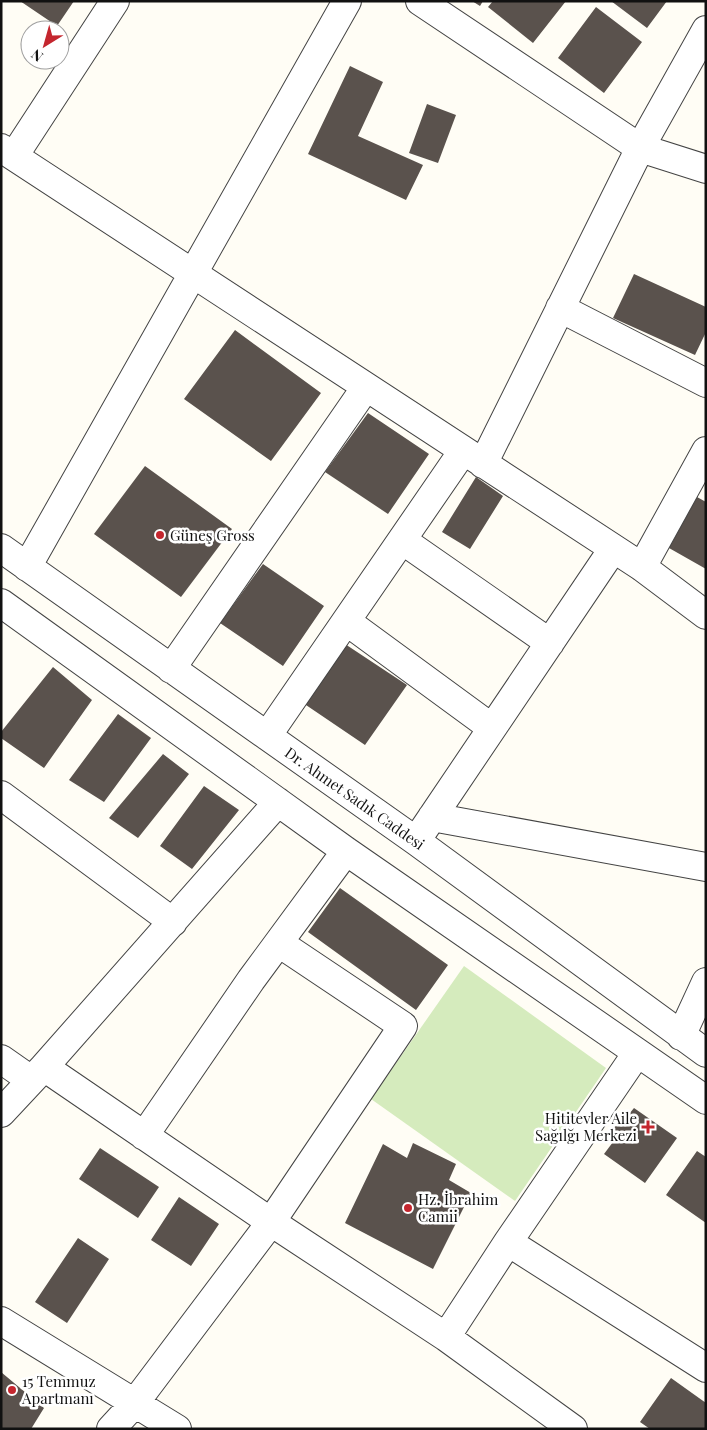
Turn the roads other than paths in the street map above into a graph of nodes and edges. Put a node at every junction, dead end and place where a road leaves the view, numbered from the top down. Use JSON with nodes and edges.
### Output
{"nodes":[{"id":1,"x":115,"y":1,"type":"edge"},
{"id":2,"x":347,"y":1,"type":"edge"},
{"id":3,"x":420,"y":1,"type":"edge"},
{"id":4,"x":706,"y":30,"type":"edge"},
{"id":5,"x":640,"y":148,"type":"junction"},
{"id":6,"x":8,"y":152,"type":"edge"},
{"id":7,"x":706,"y":170,"type":"edge"},
{"id":8,"x":193,"y":274,"type":"junction"},
{"id":9,"x":560,"y":308,"type":"junction"},
{"id":10,"x":706,"y":383,"type":"edge"},
{"id":11,"x":366,"y":387,"type":"junction"},
{"id":12,"x":706,"y":451,"type":"edge"},
{"id":13,"x":473,"y":457,"type":"junction"},
{"id":14,"x":402,"y":540,"type":"junction"},
{"id":15,"x":1,"y":548,"type":"edge"},
{"id":16,"x":613,"y":549,"type":"junction"},
{"id":17,"x":27,"y":567,"type":"junction"},
{"id":18,"x":642,"y":567,"type":"junction"},
{"id":19,"x":1,"y":604,"type":"edge"},
{"id":20,"x":706,"y":615,"type":"edge"},
{"id":21,"x":346,"y":621,"type":"junction"},
{"id":22,"x":550,"y":643,"type":"junction"},
{"id":23,"x":172,"y":669,"type":"junction"},
{"id":24,"x":492,"y":728,"type":"junction"},
{"id":25,"x":267,"y":736,"type":"junction"},
{"id":26,"x":1,"y":795,"type":"edge"},
{"id":27,"x":278,"y":802,"type":"junction"},
{"id":28,"x":432,"y":817,"type":"junction"},
{"id":29,"x":416,"y":841,"type":"junction"},
{"id":30,"x":346,"y":851,"type":"junction"},
{"id":31,"x":706,"y":867,"type":"edge"},
{"id":32,"x":173,"y":922,"type":"junction"},
{"id":33,"x":279,"y":943,"type":"junction"},
{"id":34,"x":706,"y":982,"type":"edge"},
{"id":35,"x":681,"y":1036,"type":"junction"},
{"id":36,"x":637,"y":1053,"type":"junction"},
{"id":37,"x":706,"y":1053,"type":"edge"},
{"id":38,"x":1,"y":1059,"type":"edge"},
{"id":39,"x":38,"y":1073,"type":"junction"},
{"id":40,"x":706,"y":1100,"type":"edge"},
{"id":41,"x":1,"y":1113,"type":"edge"},
{"id":42,"x":144,"y":1136,"type":"junction"},
{"id":43,"x":271,"y":1222,"type":"junction"},
{"id":44,"x":508,"y":1242,"type":"junction"},
{"id":45,"x":1,"y":1321,"type":"edge"},
{"id":46,"x":446,"y":1337,"type":"junction"},
{"id":47,"x":706,"y":1368,"type":"edge"},
{"id":48,"x":134,"y":1404,"type":"junction"},
{"id":49,"x":559,"y":1425,"type":"edge"},
{"id":50,"x":111,"y":1429,"type":"edge"},
{"id":51,"x":177,"y":1429,"type":"edge"}],
"edges":[{"from":1,"to":6,"type":"street"},
{"from":2,"to":8,"type":"street"},
{"from":3,"to":5,"type":"street"},
{"from":4,"to":5,"type":"street"},
{"from":5,"to":7,"type":"street"},
{"from":5,"to":9,"type":"street"},
{"from":6,"to":8,"type":"street"},
{"from":8,"to":11,"type":"street"},
{"from":8,"to":17,"type":"street"},
{"from":9,"to":10,"type":"street"},
{"from":9,"to":13,"type":"street"},
{"from":11,"to":13,"type":"street"},
{"from":11,"to":23,"type":"street"},
{"from":12,"to":18,"type":"street"},
{"from":13,"to":14,"type":"street"},
{"from":13,"to":16,"type":"street"},
{"from":14,"to":21,"type":"street"},
{"from":14,"to":22,"type":"street"},
{"from":15,"to":17,"type":"street","name":"Dr. Ahmet Sadık Caddesi"},
{"from":16,"to":18,"type":"street"},
{"from":16,"to":22,"type":"street"},
{"from":17,"to":23,"type":"street","name":"Dr. Ahmet Sadık Caddesi"},
{"from":18,"to":20,"type":"street"},
{"from":19,"to":27,"type":"street"},
{"from":21,"to":24,"type":"street"},
{"from":21,"to":25,"type":"street"},
{"from":22,"to":24,"type":"street"},
{"from":23,"to":25,"type":"street","name":"Dr. Ahmet Sadık Caddesi"},
{"from":24,"to":28,"type":"street"},
{"from":25,"to":29,"type":"street","name":"Dr. Ahmet Sadık Caddesi"},
{"from":26,"to":32,"type":"street"},
{"from":27,"to":30,"type":"street"},
{"from":27,"to":32,"type":"street"},
{"from":28,"to":29,"type":"street"},
{"from":28,"to":31,"type":"street"},
{"from":29,"to":35,"type":"street","name":"Dr. Ahmet Sadık Caddesi"},
{"from":30,"to":33,"type":"street"},
{"from":30,"to":36,"type":"street"},
{"from":32,"to":39,"type":"street"},
{"from":33,"to":42,"type":"street"},
{"from":33,"to":43,"type":"street"},
{"from":34,"to":35,"type":"street"},
{"from":35,"to":37,"type":"street","name":"Dr. Ahmet Sadık Caddesi"},
{"from":36,"to":40,"type":"street"},
{"from":36,"to":44,"type":"street"},
{"from":38,"to":39,"type":"street"},
{"from":39,"to":41,"type":"street"},
{"from":39,"to":42,"type":"street"},
{"from":42,"to":43,"type":"street"},
{"from":43,"to":46,"type":"street"},
{"from":43,"to":48,"type":"street"},
{"from":44,"to":46,"type":"street"},
{"from":44,"to":47,"type":"street"},
{"from":45,"to":48,"type":"street"},
{"from":46,"to":49,"type":"street"},
{"from":48,"to":50,"type":"street"},
{"from":48,"to":51,"type":"street"}]}
